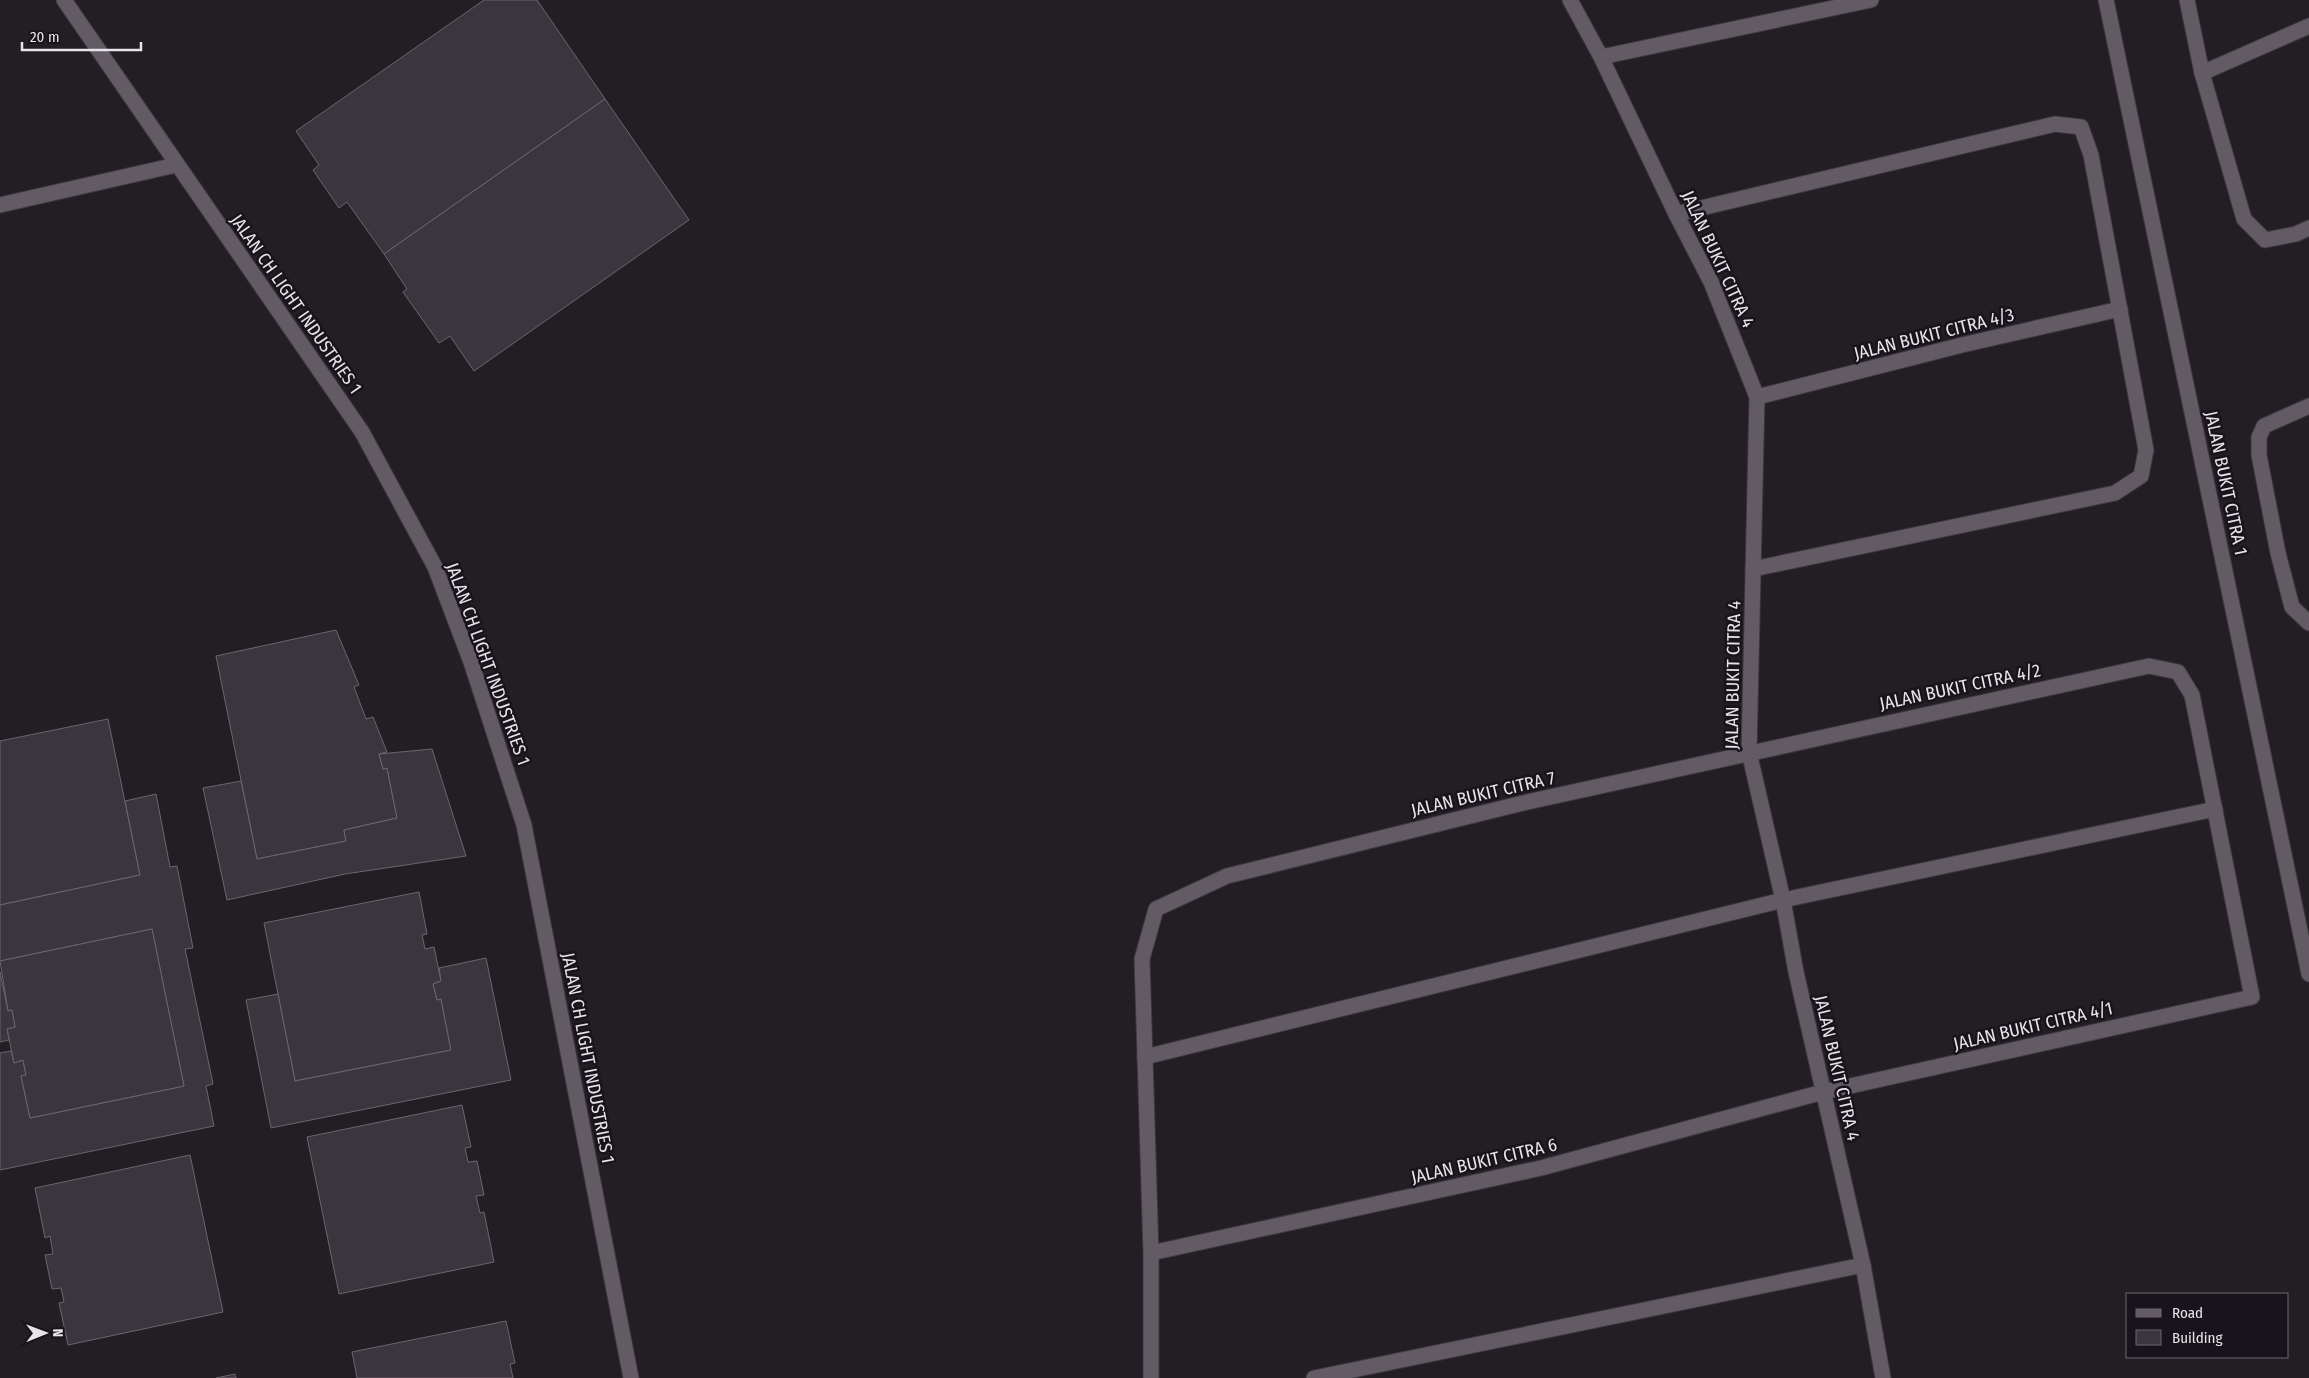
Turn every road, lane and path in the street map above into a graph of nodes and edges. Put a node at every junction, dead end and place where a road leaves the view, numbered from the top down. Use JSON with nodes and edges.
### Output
{"nodes":[{"id":1,"x":64,"y":0,"type":"edge"},
{"id":2,"x":1570,"y":0,"type":"edge"},
{"id":3,"x":1871,"y":0,"type":"edge"},
{"id":4,"x":2106,"y":0,"type":"edge"},
{"id":5,"x":2187,"y":0,"type":"edge"},
{"id":6,"x":2309,"y":26,"type":"edge"},
{"id":7,"x":1601,"y":57,"type":"junction"},
{"id":8,"x":2202,"y":73,"type":"junction"},
{"id":9,"x":176,"y":165,"type":"junction"},
{"id":10,"x":0,"y":205,"type":"edge"},
{"id":11,"x":1676,"y":214,"type":"junction"},
{"id":12,"x":2309,"y":228,"type":"edge"},
{"id":13,"x":2120,"y":309,"type":"junction"},
{"id":14,"x":1757,"y":397,"type":"junction"},
{"id":15,"x":2309,"y":406,"type":"edge"},
{"id":16,"x":1753,"y":569,"type":"junction"},
{"id":17,"x":2309,"y":623,"type":"edge"},
{"id":18,"x":1750,"y":752,"type":"junction"},
{"id":19,"x":2215,"y":809,"type":"junction"},
{"id":20,"x":1783,"y":900,"type":"junction"},
{"id":21,"x":2309,"y":974,"type":"edge"},
{"id":22,"x":1145,"y":1057,"type":"junction"},
{"id":23,"x":1823,"y":1092,"type":"junction"},
{"id":24,"x":1151,"y":1253,"type":"junction"},
{"id":25,"x":1862,"y":1265,"type":"junction"},
{"id":26,"x":631,"y":1378,"type":"edge"},
{"id":27,"x":1151,"y":1378,"type":"edge"},
{"id":28,"x":1314,"y":1378,"type":"edge"},
{"id":29,"x":1883,"y":1378,"type":"edge"}],
"edges":[{"from":1,"to":9,"type":"street","name":"JALAN CH LIGHT INDUSTRIES 1"},
{"from":2,"to":7,"type":"street","name":"JALAN BUKIT CITRA 4"},
{"from":3,"to":7,"type":"street"},
{"from":4,"to":21,"type":"street","name":"JALAN BUKIT CITRA 1"},
{"from":5,"to":8,"type":"street"},
{"from":6,"to":8,"type":"street"},
{"from":7,"to":11,"type":"street","name":"JALAN BUKIT CITRA 4"},
{"from":8,"to":12,"type":"street"},
{"from":9,"to":10,"type":"street"},
{"from":9,"to":26,"type":"street","name":"JALAN CH LIGHT INDUSTRIES 1"},
{"from":11,"to":13,"type":"street"},
{"from":11,"to":14,"type":"street","name":"JALAN BUKIT CITRA 4"},
{"from":13,"to":14,"type":"street","name":"JALAN BUKIT CITRA 4/3"},
{"from":13,"to":16,"type":"street"},
{"from":14,"to":16,"type":"street","name":"JALAN BUKIT CITRA 4"},
{"from":15,"to":17,"type":"street"},
{"from":16,"to":18,"type":"street","name":"JALAN BUKIT CITRA 4"},
{"from":18,"to":19,"type":"street","name":"JALAN BUKIT CITRA 4/2"},
{"from":18,"to":20,"type":"street","name":"JALAN BUKIT CITRA 4"},
{"from":18,"to":22,"type":"street","name":"JALAN BUKIT CITRA 7"},
{"from":19,"to":20,"type":"street"},
{"from":19,"to":23,"type":"street","name":"JALAN BUKIT CITRA 4/1"},
{"from":20,"to":22,"type":"street"},
{"from":20,"to":23,"type":"street","name":"JALAN BUKIT CITRA 4"},
{"from":22,"to":24,"type":"street","name":"JALAN BUKIT CITRA 7"},
{"from":23,"to":24,"type":"street","name":"JALAN BUKIT CITRA 6"},
{"from":23,"to":25,"type":"street","name":"JALAN BUKIT CITRA 4"},
{"from":24,"to":27,"type":"street","name":"JALAN BUKIT CITRA 7"},
{"from":25,"to":28,"type":"street"},
{"from":25,"to":29,"type":"street","name":"JALAN BUKIT CITRA 4"}]}
